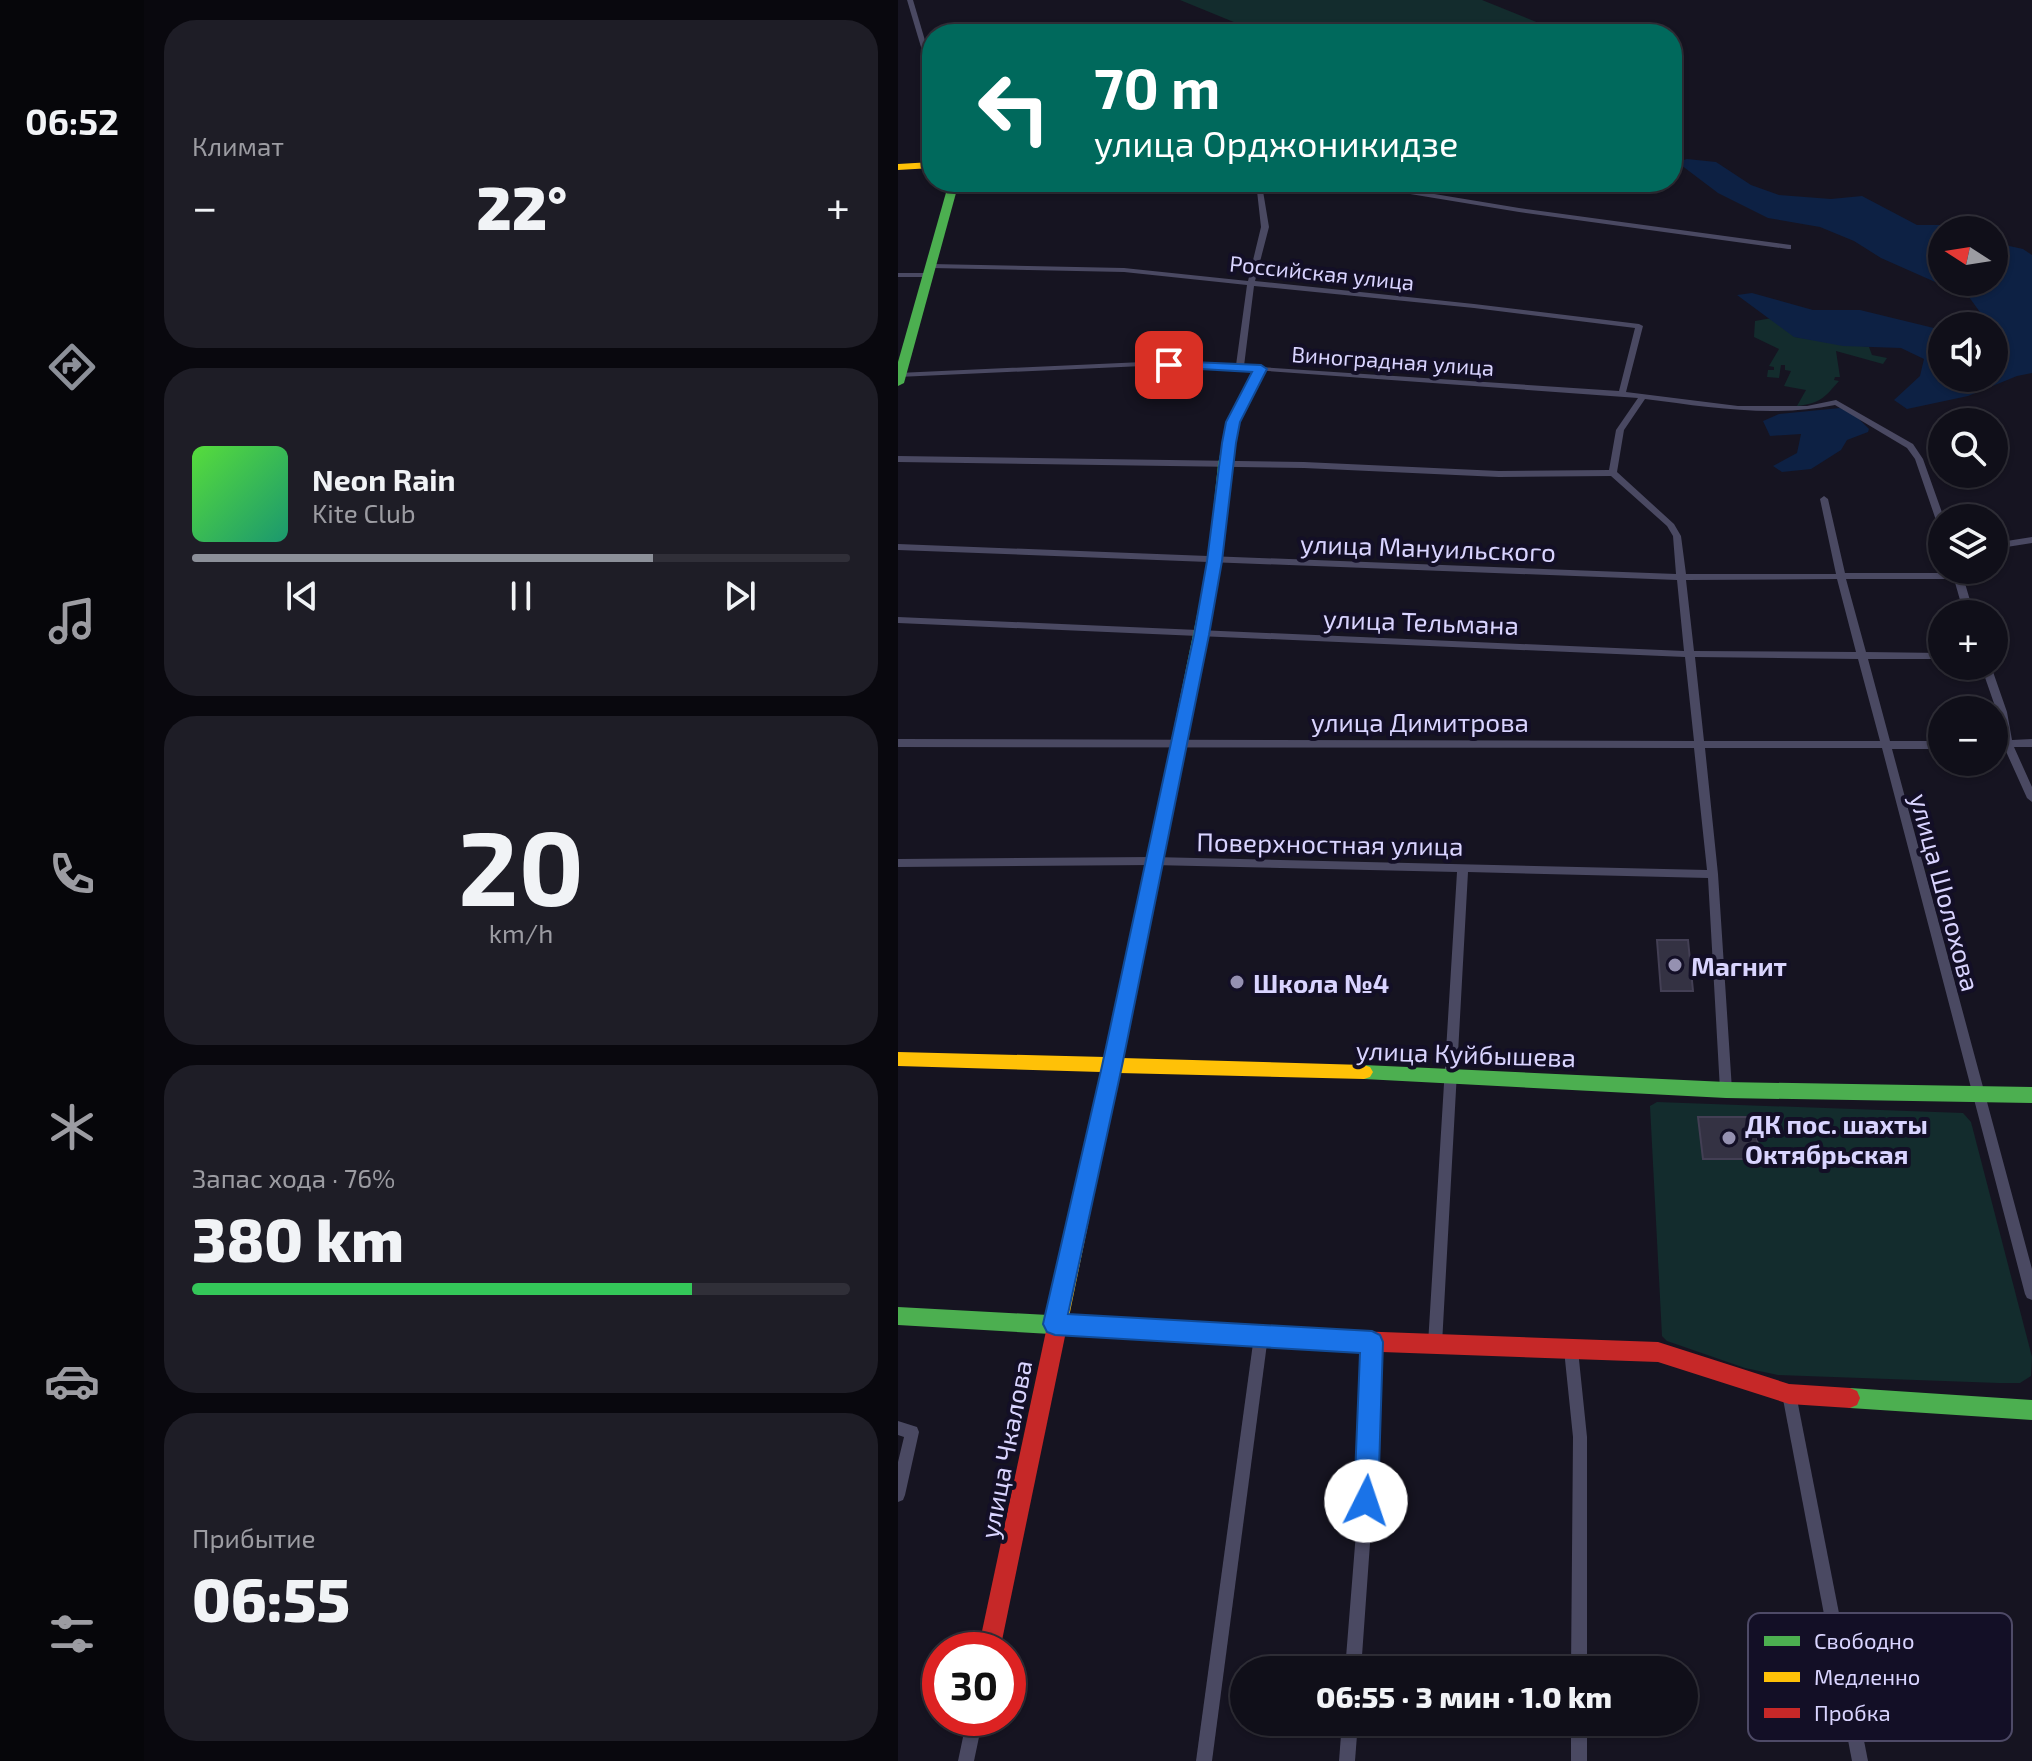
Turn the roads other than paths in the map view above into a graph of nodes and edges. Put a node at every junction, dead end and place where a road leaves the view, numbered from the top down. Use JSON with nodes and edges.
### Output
{"nodes":[{"id":1,"x":910,"y":0,"type":"edge"},
{"id":2,"x":922,"y":40,"type":"edge"},
{"id":3,"x":922,"y":166,"type":"edge"},
{"id":4,"x":898,"y":167,"type":"edge"},
{"id":5,"x":951,"y":192,"type":"edge"},
{"id":6,"x":1261,"y":192,"type":"edge"},
{"id":7,"x":1410,"y":192,"type":"edge"},
{"id":8,"x":1788,"y":247,"type":"dead end"},
{"id":9,"x":930,"y":270,"type":"junction"},
{"id":10,"x":898,"y":275,"type":"edge"},
{"id":11,"x":1251,"y":283,"type":"junction"},
{"id":12,"x":1240,"y":368,"type":"junction"},
{"id":13,"x":1261,"y":369,"type":"junction"},
{"id":14,"x":899,"y":377,"type":"edge"},
{"id":15,"x":1622,"y":394,"type":"junction"},
{"id":16,"x":1643,"y":397,"type":"junction"},
{"id":17,"x":898,"y":459,"type":"edge"},
{"id":18,"x":1224,"y":464,"type":"junction"},
{"id":19,"x":1613,"y":473,"type":"junction"},
{"id":20,"x":1824,"y":499,"type":"dead end"},
{"id":21,"x":1934,"y":504,"type":"edge"},
{"id":22,"x":2032,"y":540,"type":"edge"},
{"id":23,"x":2008,"y":544,"type":"edge"},
{"id":24,"x":898,"y":547,"type":"edge"},
{"id":25,"x":1215,"y":561,"type":"junction"},
{"id":26,"x":1928,"y":574,"type":"edge"},
{"id":27,"x":1681,"y":577,"type":"junction"},
{"id":28,"x":1841,"y":577,"type":"junction"},
{"id":29,"x":898,"y":620,"type":"edge"},
{"id":30,"x":1202,"y":635,"type":"junction"},
{"id":31,"x":1688,"y":654,"type":"junction"},
{"id":32,"x":1863,"y":655,"type":"junction"},
{"id":33,"x":1928,"y":656,"type":"edge"},
{"id":34,"x":898,"y":743,"type":"edge"},
{"id":35,"x":1179,"y":743,"type":"junction"},
{"id":36,"x":1697,"y":743,"type":"junction"},
{"id":37,"x":2008,"y":743,"type":"edge"},
{"id":38,"x":2032,"y":743,"type":"edge"},
{"id":39,"x":1928,"y":745,"type":"edge"},
{"id":40,"x":2008,"y":745,"type":"edge"},
{"id":41,"x":1885,"y":746,"type":"junction"},
{"id":42,"x":2032,"y":798,"type":"edge"},
{"id":43,"x":1153,"y":861,"type":"junction"},
{"id":44,"x":898,"y":863,"type":"edge"},
{"id":45,"x":1463,"y":868,"type":"junction"},
{"id":46,"x":1713,"y":874,"type":"junction"},
{"id":47,"x":898,"y":1059,"type":"edge"},
{"id":48,"x":1112,"y":1066,"type":"junction"},
{"id":49,"x":1451,"y":1075,"type":"junction"},
{"id":50,"x":1726,"y":1090,"type":"junction"},
{"id":51,"x":1977,"y":1094,"type":"junction"},
{"id":52,"x":2032,"y":1095,"type":"edge"},
{"id":53,"x":2032,"y":1294,"type":"edge"},
{"id":54,"x":898,"y":1316,"type":"edge"},
{"id":55,"x":1055,"y":1324,"type":"junction"},
{"id":56,"x":1261,"y":1336,"type":"junction"},
{"id":57,"x":1372,"y":1342,"type":"junction"},
{"id":58,"x":1435,"y":1344,"type":"junction"},
{"id":59,"x":1571,"y":1350,"type":"junction"},
{"id":60,"x":1789,"y":1394,"type":"junction"},
{"id":61,"x":2032,"y":1410,"type":"edge"},
{"id":62,"x":905,"y":1430,"type":"edge"},
{"id":63,"x":898,"y":1495,"type":"edge"},
{"id":64,"x":1831,"y":1613,"type":"edge"},
{"id":65,"x":993,"y":1632,"type":"edge"},
{"id":66,"x":1354,"y":1656,"type":"edge"},
{"id":67,"x":1579,"y":1656,"type":"edge"},
{"id":68,"x":971,"y":1736,"type":"edge"},
{"id":69,"x":1349,"y":1736,"type":"edge"},
{"id":70,"x":1579,"y":1736,"type":"edge"},
{"id":71,"x":1856,"y":1741,"type":"edge"},
{"id":72,"x":966,"y":1761,"type":"edge"},
{"id":73,"x":1204,"y":1761,"type":"edge"},
{"id":74,"x":1347,"y":1761,"type":"edge"},
{"id":75,"x":1579,"y":1761,"type":"edge"},
{"id":76,"x":1860,"y":1761,"type":"edge"}],
"edges":[{"from":1,"to":2,"type":"street"},
{"from":3,"to":4,"type":"street"},
{"from":5,"to":9,"type":"street"},
{"from":6,"to":11,"type":"street"},
{"from":7,"to":8,"type":"street"},
{"from":9,"to":10,"type":"street","name":"Российская улица"},
{"from":9,"to":11,"type":"street","name":"Российская улица"},
{"from":9,"to":14,"type":"street"},
{"from":11,"to":12,"type":"street"},
{"from":11,"to":15,"type":"street","name":"Российская улица"},
{"from":12,"to":13,"type":"street","name":"Виноградная улица"},
{"from":12,"to":14,"type":"street","name":"Виноградная улица"},
{"from":13,"to":15,"type":"street","name":"Виноградная улица"},
{"from":13,"to":18,"type":"street","name":"улица Чкалова"},
{"from":15,"to":16,"type":"street","name":"Виноградная улица"},
{"from":16,"to":19,"type":"street"},
{"from":16,"to":21,"type":"street","name":"Виноградная улица"},
{"from":17,"to":18,"type":"street"},
{"from":18,"to":19,"type":"street"},
{"from":18,"to":25,"type":"street","name":"улица Чкалова"},
{"from":19,"to":27,"type":"street"},
{"from":20,"to":28,"type":"street","name":"улица Шолохова"},
{"from":22,"to":23,"type":"street"},
{"from":24,"to":25,"type":"street","name":"улица Мануильского"},
{"from":25,"to":27,"type":"street","name":"улица Мануильского"},
{"from":25,"to":30,"type":"street","name":"улица Чкалова"},
{"from":26,"to":28,"type":"street","name":"улица Мануильского"},
{"from":27,"to":28,"type":"street","name":"улица Мануильского"},
{"from":27,"to":31,"type":"street"},
{"from":28,"to":32,"type":"street","name":"улица Шолохова"},
{"from":29,"to":30,"type":"street","name":"улица Тельмана"},
{"from":30,"to":31,"type":"street","name":"улица Тельмана"},
{"from":30,"to":35,"type":"street","name":"улица Чкалова"},
{"from":31,"to":32,"type":"street","name":"улица Тельмана"},
{"from":31,"to":36,"type":"street"},
{"from":32,"to":33,"type":"street","name":"улица Тельмана"},
{"from":32,"to":41,"type":"street","name":"улица Шолохова"},
{"from":34,"to":35,"type":"street","name":"улица Димитрова"},
{"from":35,"to":36,"type":"street","name":"улица Димитрова"},
{"from":35,"to":43,"type":"street","name":"улица Чкалова"},
{"from":36,"to":41,"type":"street","name":"улица Димитрова"},
{"from":36,"to":46,"type":"street"},
{"from":37,"to":38,"type":"street"},
{"from":39,"to":41,"type":"street","name":"улица Димитрова"},
{"from":40,"to":42,"type":"street"},
{"from":41,"to":51,"type":"street","name":"улица Шолохова"},
{"from":43,"to":44,"type":"street","name":"Поверхностная улица"},
{"from":43,"to":45,"type":"street","name":"Поверхностная улица"},
{"from":43,"to":48,"type":"street","name":"улица Чкалова"},
{"from":45,"to":46,"type":"street","name":"Поверхностная улица"},
{"from":45,"to":49,"type":"street"},
{"from":46,"to":50,"type":"street"},
{"from":47,"to":48,"type":"street","name":"улица Куйбышева"},
{"from":48,"to":49,"type":"street","name":"улица Куйбышева"},
{"from":48,"to":55,"type":"street","name":"улица Чкалова"},
{"from":49,"to":50,"type":"street","name":"улица Куйбышева"},
{"from":49,"to":58,"type":"street"},
{"from":50,"to":51,"type":"street","name":"улица Куйбышева"},
{"from":51,"to":52,"type":"street","name":"улица Куйбышева"},
{"from":51,"to":53,"type":"street","name":"улица Шолохова"},
{"from":54,"to":55,"type":"street"},
{"from":55,"to":56,"type":"street"},
{"from":55,"to":65,"type":"street","name":"улица Чкалова"},
{"from":56,"to":57,"type":"street"},
{"from":56,"to":73,"type":"street"},
{"from":57,"to":58,"type":"street"},
{"from":57,"to":66,"type":"street"},
{"from":58,"to":59,"type":"street"},
{"from":59,"to":60,"type":"street"},
{"from":59,"to":67,"type":"street"},
{"from":60,"to":61,"type":"street"},
{"from":60,"to":64,"type":"street"},
{"from":62,"to":63,"type":"street"},
{"from":68,"to":72,"type":"street"},
{"from":69,"to":74,"type":"street"},
{"from":70,"to":75,"type":"street"},
{"from":71,"to":76,"type":"street"}]}
